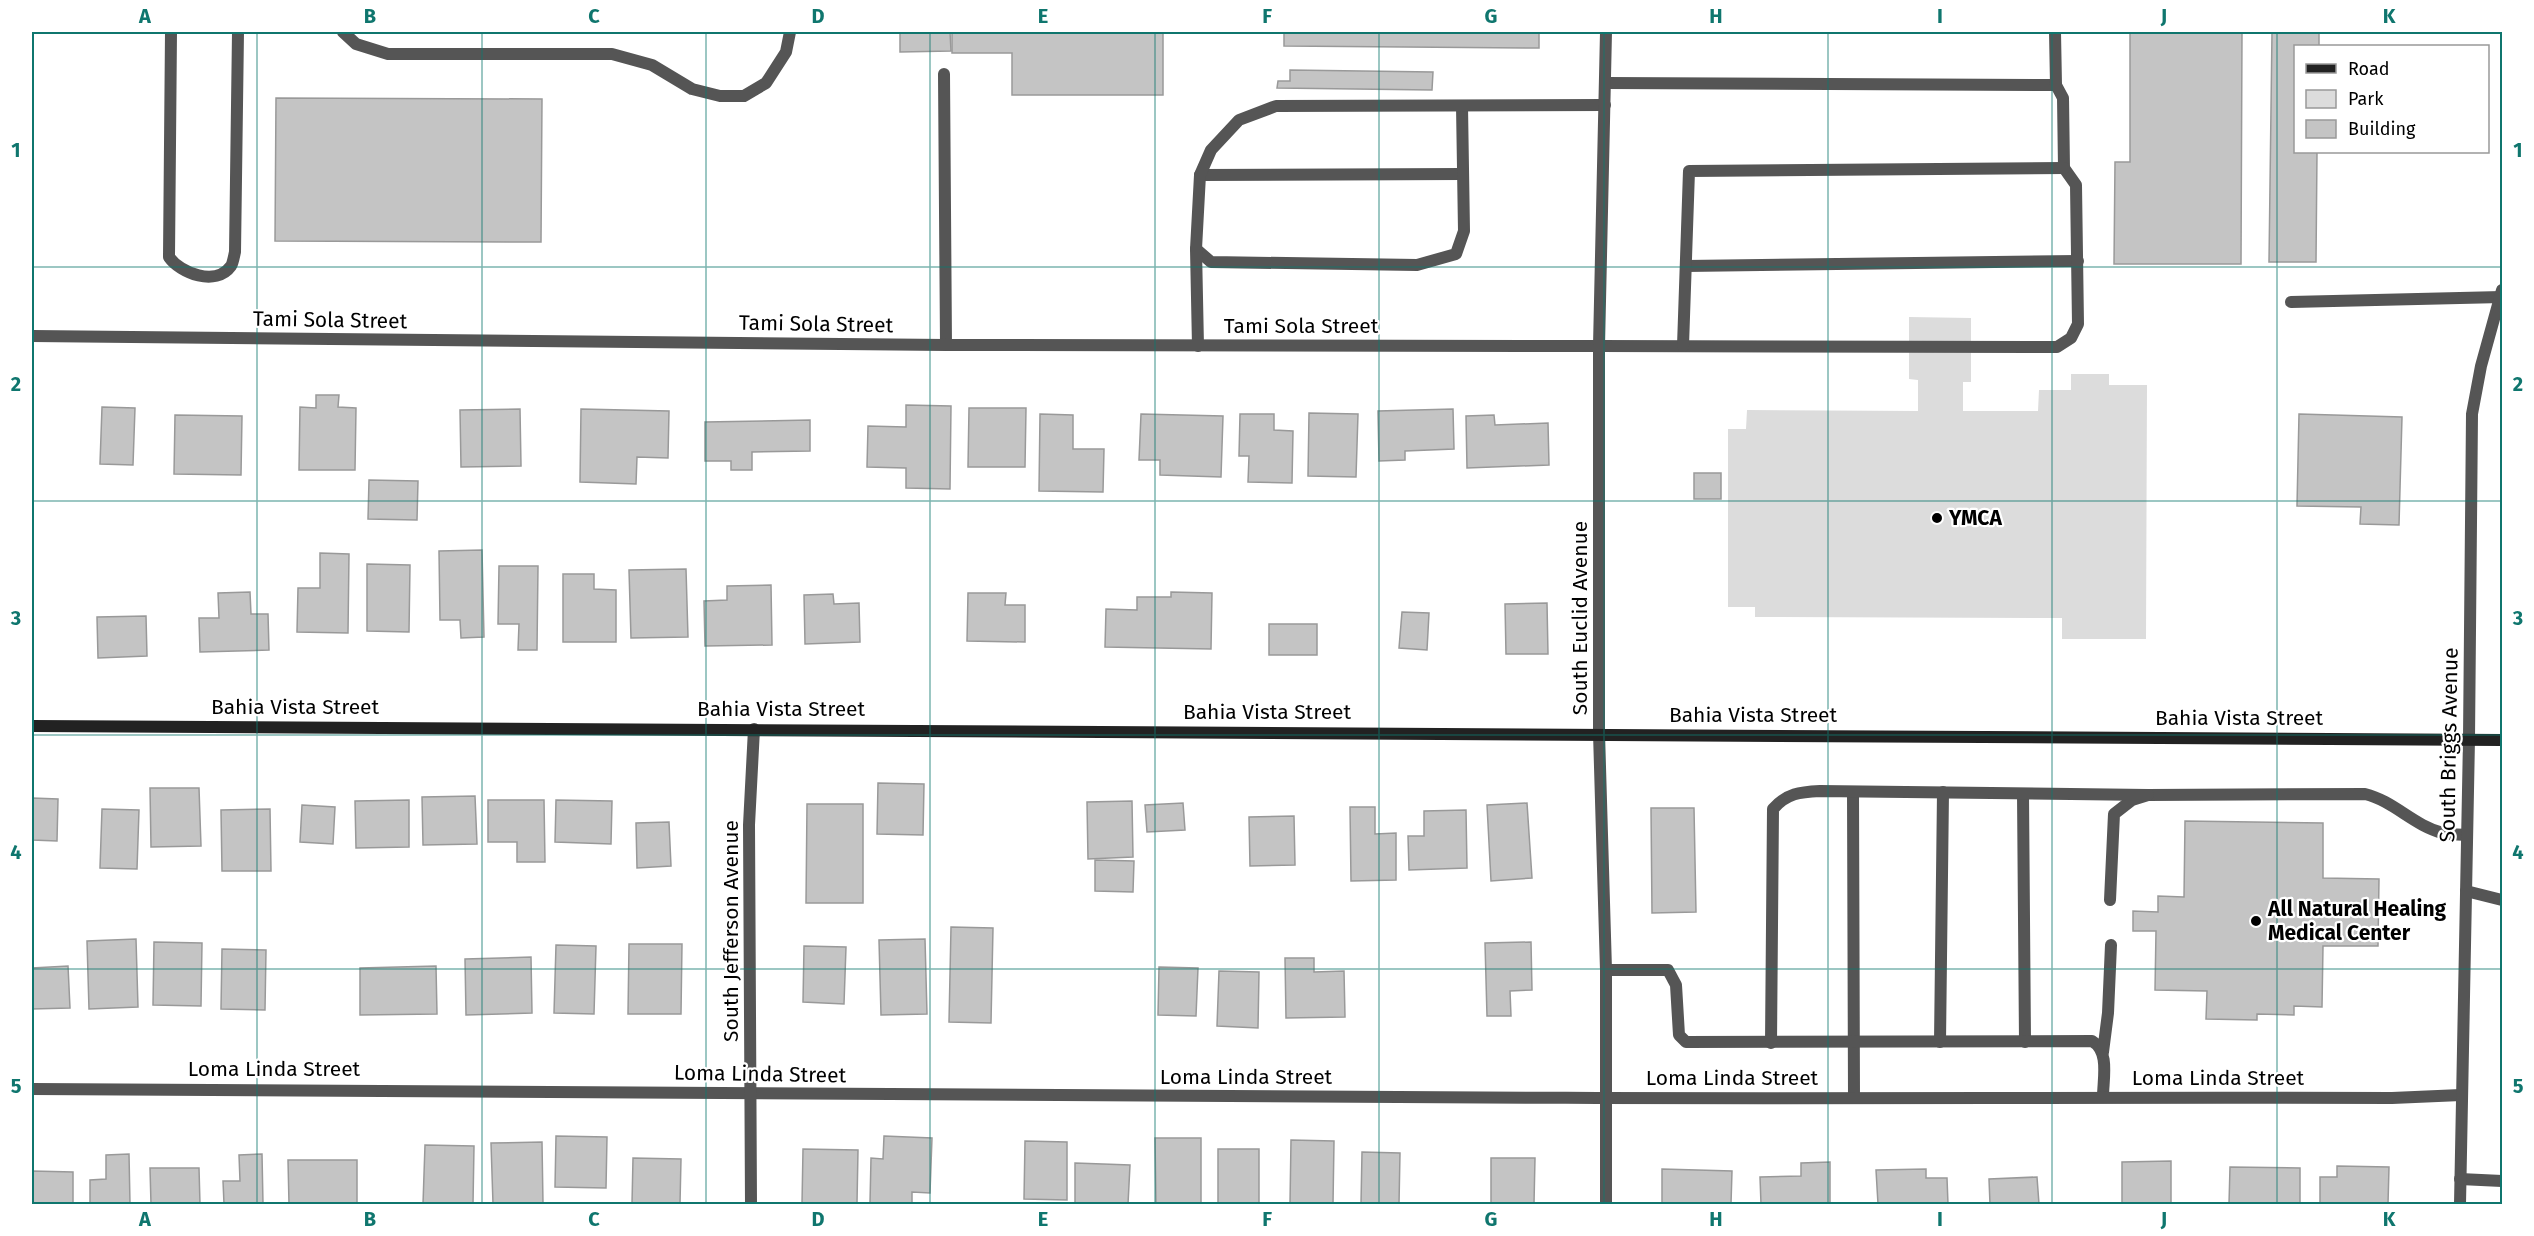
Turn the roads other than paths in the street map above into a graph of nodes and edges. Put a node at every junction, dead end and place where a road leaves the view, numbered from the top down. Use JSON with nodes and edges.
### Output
{"nodes":[{"id":1,"x":171,"y":32,"type":"edge"},
{"id":2,"x":237,"y":32,"type":"edge"},
{"id":3,"x":343,"y":32,"type":"edge"},
{"id":4,"x":790,"y":32,"type":"edge"},
{"id":5,"x":1606,"y":32,"type":"edge"},
{"id":6,"x":2055,"y":32,"type":"edge"},
{"id":7,"x":944,"y":74,"type":"dead end"},
{"id":8,"x":1606,"y":83,"type":"junction"},
{"id":9,"x":2056,"y":85,"type":"junction"},
{"id":10,"x":1605,"y":105,"type":"junction"},
{"id":11,"x":1462,"y":106,"type":"junction"},
{"id":12,"x":2064,"y":168,"type":"junction"},
{"id":13,"x":1463,"y":174,"type":"junction"},
{"id":14,"x":1200,"y":175,"type":"junction"},
{"id":15,"x":1196,"y":249,"type":"junction"},
{"id":16,"x":2078,"y":261,"type":"junction"},
{"id":17,"x":1686,"y":266,"type":"junction"},
{"id":18,"x":2502,"y":294,"type":"edge"},
{"id":19,"x":2291,"y":302,"type":"dead end"},
{"id":20,"x":32,"y":336,"type":"edge"},
{"id":21,"x":946,"y":345,"type":"junction"},
{"id":22,"x":1198,"y":346,"type":"junction"},
{"id":23,"x":1599,"y":346,"type":"junction"},
{"id":24,"x":1683,"y":346,"type":"junction"},
{"id":25,"x":32,"y":726,"type":"edge"},
{"id":26,"x":754,"y":729,"type":"junction"},
{"id":27,"x":1599,"y":733,"type":"junction"},
{"id":28,"x":2469,"y":739,"type":"junction"},
{"id":29,"x":2502,"y":740,"type":"edge"},
{"id":30,"x":1853,"y":792,"type":"junction"},
{"id":31,"x":1943,"y":792,"type":"junction"},
{"id":32,"x":2023,"y":794,"type":"junction"},
{"id":33,"x":2148,"y":795,"type":"junction"},
{"id":34,"x":2467,"y":835,"type":"junction"},
{"id":35,"x":2466,"y":891,"type":"junction"},
{"id":36,"x":2110,"y":900,"type":"dead end"},
{"id":37,"x":2502,"y":900,"type":"edge"},
{"id":38,"x":2111,"y":945,"type":"dead end"},
{"id":39,"x":1606,"y":970,"type":"junction"},
{"id":40,"x":1940,"y":1042,"type":"junction"},
{"id":41,"x":2025,"y":1042,"type":"junction"},
{"id":42,"x":1771,"y":1043,"type":"junction"},
{"id":43,"x":1853,"y":1043,"type":"junction"},
{"id":44,"x":2103,"y":1052,"type":"junction"},
{"id":45,"x":32,"y":1089,"type":"edge"},
{"id":46,"x":751,"y":1094,"type":"junction"},
{"id":47,"x":2461,"y":1095,"type":"junction"},
{"id":48,"x":2103,"y":1097,"type":"junction"},
{"id":49,"x":1606,"y":1098,"type":"junction"},
{"id":50,"x":1854,"y":1098,"type":"junction"},
{"id":51,"x":2460,"y":1179,"type":"junction"},
{"id":52,"x":2502,"y":1180,"type":"edge"},
{"id":53,"x":751,"y":1204,"type":"edge"},
{"id":54,"x":1606,"y":1204,"type":"edge"},
{"id":55,"x":2460,"y":1204,"type":"edge"}],
"edges":[{"from":1,"to":2,"type":"street"},
{"from":3,"to":4,"type":"street"},
{"from":5,"to":8,"type":"street","name":"South Euclid Avenue"},
{"from":6,"to":9,"type":"street"},
{"from":7,"to":21,"type":"street"},
{"from":8,"to":9,"type":"street"},
{"from":8,"to":10,"type":"street","name":"South Euclid Avenue"},
{"from":9,"to":12,"type":"street"},
{"from":10,"to":11,"type":"street"},
{"from":10,"to":23,"type":"street","name":"South Euclid Avenue"},
{"from":11,"to":13,"type":"street"},
{"from":11,"to":14,"type":"street"},
{"from":12,"to":16,"type":"street","name":"Tami Sola Street"},
{"from":12,"to":17,"type":"street"},
{"from":13,"to":14,"type":"street"},
{"from":13,"to":15,"type":"street"},
{"from":14,"to":15,"type":"street"},
{"from":15,"to":22,"type":"street"},
{"from":16,"to":17,"type":"street"},
{"from":16,"to":24,"type":"street","name":"Tami Sola Street"},
{"from":17,"to":24,"type":"street"},
{"from":18,"to":19,"type":"street"},
{"from":18,"to":28,"type":"street","name":"South Briggs Avenue"},
{"from":20,"to":21,"type":"street","name":"Tami Sola Street"},
{"from":21,"to":22,"type":"street","name":"Tami Sola Street"},
{"from":22,"to":23,"type":"street","name":"Tami Sola Street"},
{"from":23,"to":24,"type":"street","name":"Tami Sola Street"},
{"from":23,"to":27,"type":"street","name":"South Euclid Avenue"},
{"from":25,"to":26,"type":"street","name":"Bahia Vista Street"},
{"from":26,"to":27,"type":"street","name":"Bahia Vista Street"},
{"from":26,"to":46,"type":"street","name":"South Jefferson Avenue"},
{"from":27,"to":28,"type":"street","name":"Bahia Vista Street"},
{"from":27,"to":39,"type":"street","name":"South Euclid Avenue"},
{"from":28,"to":29,"type":"street","name":"Bahia Vista Street"},
{"from":28,"to":34,"type":"street","name":"South Briggs Avenue"},
{"from":30,"to":31,"type":"street"},
{"from":30,"to":42,"type":"street"},
{"from":30,"to":43,"type":"street"},
{"from":31,"to":32,"type":"street"},
{"from":31,"to":40,"type":"street"},
{"from":32,"to":33,"type":"street"},
{"from":32,"to":41,"type":"street"},
{"from":33,"to":34,"type":"street"},
{"from":33,"to":36,"type":"street"},
{"from":34,"to":35,"type":"street","name":"South Briggs Avenue"},
{"from":35,"to":37,"type":"street"},
{"from":35,"to":47,"type":"street","name":"South Briggs Avenue"},
{"from":38,"to":44,"type":"street"},
{"from":39,"to":42,"type":"street"},
{"from":39,"to":49,"type":"street","name":"South Euclid Avenue"},
{"from":40,"to":41,"type":"street"},
{"from":40,"to":43,"type":"street"},
{"from":41,"to":44,"type":"street"},
{"from":42,"to":43,"type":"street"},
{"from":43,"to":50,"type":"street"},
{"from":44,"to":48,"type":"street"},
{"from":45,"to":46,"type":"street","name":"Loma Linda Street"},
{"from":46,"to":49,"type":"street","name":"Loma Linda Street"},
{"from":46,"to":53,"type":"street","name":"South Jefferson Avenue"},
{"from":47,"to":48,"type":"street","name":"Loma Linda Street"},
{"from":47,"to":51,"type":"street","name":"South Briggs Avenue"},
{"from":48,"to":50,"type":"street","name":"Loma Linda Street"},
{"from":49,"to":50,"type":"street","name":"Loma Linda Street"},
{"from":49,"to":54,"type":"street","name":"South Euclid Avenue"},
{"from":51,"to":52,"type":"street"},
{"from":51,"to":55,"type":"street","name":"South Briggs Avenue"}]}
